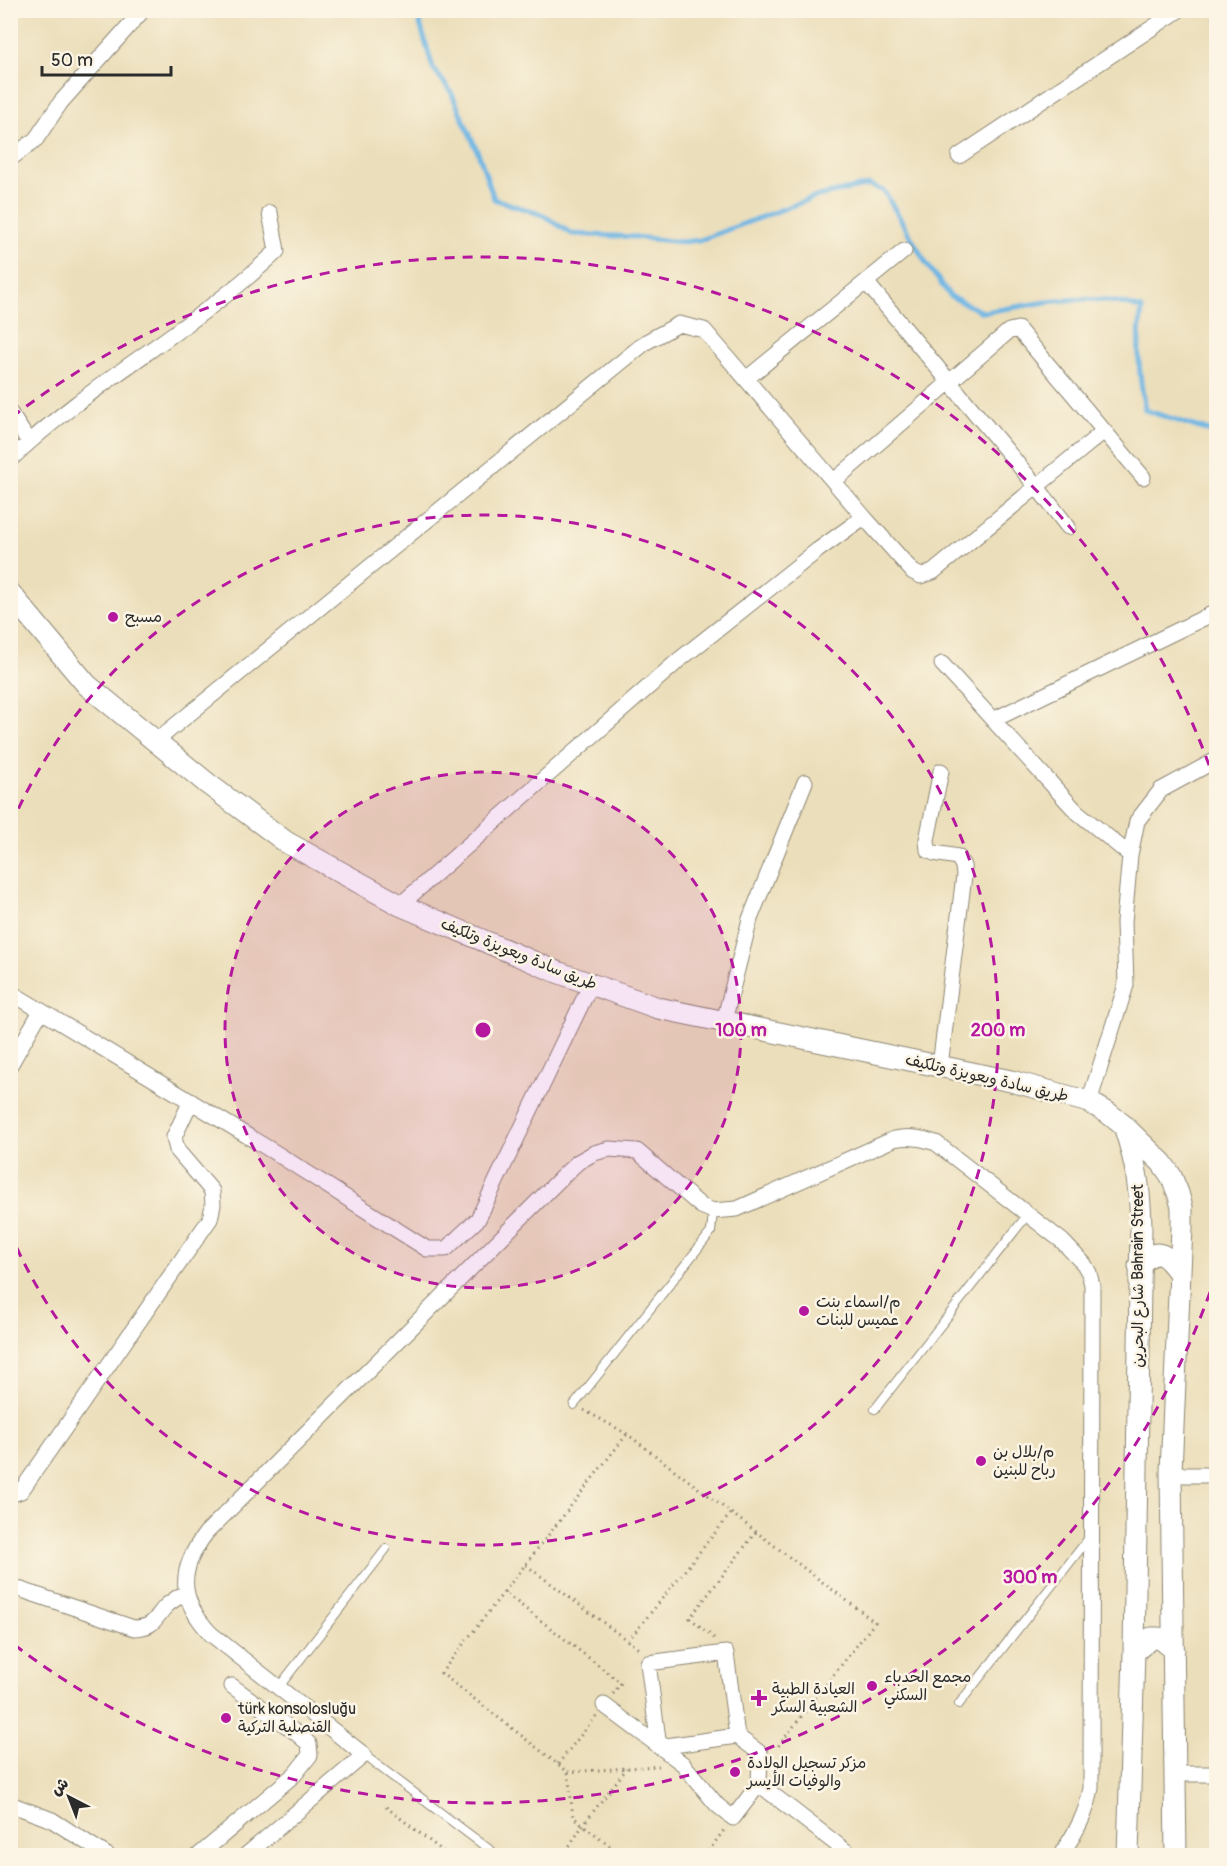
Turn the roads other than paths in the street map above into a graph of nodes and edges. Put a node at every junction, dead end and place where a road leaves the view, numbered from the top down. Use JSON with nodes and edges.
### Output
{"nodes":[{"id":1,"x":143,"y":10,"type":"edge"},
{"id":2,"x":1179,"y":10,"type":"edge"},
{"id":3,"x":959,"y":156,"type":"dead end"},
{"id":4,"x":10,"y":159,"type":"edge"},
{"id":5,"x":270,"y":213,"type":"dead end"},
{"id":6,"x":904,"y":251,"type":"dead end"},
{"id":7,"x":866,"y":282,"type":"junction"},
{"id":8,"x":746,"y":379,"type":"junction"},
{"id":9,"x":950,"y":383,"type":"junction"},
{"id":10,"x":10,"y":413,"type":"edge"},
{"id":11,"x":1104,"y":431,"type":"junction"},
{"id":12,"x":29,"y":442,"type":"junction"},
{"id":13,"x":10,"y":460,"type":"edge"},
{"id":14,"x":1143,"y":477,"type":"dead end"},
{"id":15,"x":834,"y":481,"type":"junction"},
{"id":16,"x":1037,"y":487,"type":"junction"},
{"id":17,"x":864,"y":517,"type":"junction"},
{"id":18,"x":1068,"y":527,"type":"dead end"},
{"id":19,"x":10,"y":592,"type":"edge"},
{"id":20,"x":1216,"y":612,"type":"edge"},
{"id":21,"x":942,"y":664,"type":"dead end"},
{"id":22,"x":993,"y":720,"type":"junction"},
{"id":23,"x":156,"y":741,"type":"junction"},
{"id":24,"x":1216,"y":760,"type":"edge"},
{"id":25,"x":940,"y":771,"type":"dead end"},
{"id":26,"x":805,"y":782,"type":"dead end"},
{"id":27,"x":1130,"y":855,"type":"junction"},
{"id":28,"x":400,"y":904,"type":"junction"},
{"id":29,"x":591,"y":984,"type":"junction"},
{"id":30,"x":10,"y":992,"type":"edge"},
{"id":31,"x":41,"y":1011,"type":"junction"},
{"id":32,"x":724,"y":1021,"type":"junction"},
{"id":33,"x":10,"y":1065,"type":"edge"},
{"id":34,"x":940,"y":1066,"type":"junction"},
{"id":35,"x":191,"y":1101,"type":"junction"},
{"id":36,"x":1089,"y":1102,"type":"junction"},
{"id":37,"x":1123,"y":1125,"type":"junction"},
{"id":38,"x":713,"y":1211,"type":"junction"},
{"id":39,"x":1028,"y":1214,"type":"junction"},
{"id":40,"x":1139,"y":1266,"type":"junction"},
{"id":41,"x":1180,"y":1274,"type":"junction"},
{"id":42,"x":574,"y":1405,"type":"road end"},
{"id":43,"x":875,"y":1409,"type":"dead end"},
{"id":44,"x":1171,"y":1471,"type":"junction"},
{"id":45,"x":1216,"y":1475,"type":"edge"},
{"id":46,"x":10,"y":1495,"type":"edge"},
{"id":47,"x":1092,"y":1534,"type":"junction"},
{"id":48,"x":386,"y":1549,"type":"dead end"},
{"id":49,"x":10,"y":1586,"type":"edge"},
{"id":50,"x":186,"y":1592,"type":"junction"},
{"id":51,"x":1174,"y":1650,"type":"junction"},
{"id":52,"x":1134,"y":1652,"type":"junction"},
{"id":53,"x":232,"y":1686,"type":"dead end"},
{"id":54,"x":278,"y":1688,"type":"junction"},
{"id":55,"x":959,"y":1704,"type":"dead end"},
{"id":56,"x":604,"y":1705,"type":"road end"},
{"id":57,"x":737,"y":1736,"type":"junction"},
{"id":58,"x":659,"y":1747,"type":"junction"},
{"id":59,"x":364,"y":1755,"type":"junction"},
{"id":60,"x":1175,"y":1774,"type":"junction"},
{"id":61,"x":1216,"y":1774,"type":"edge"},
{"id":62,"x":759,"y":1777,"type":"junction"},
{"id":63,"x":10,"y":1804,"type":"edge"},
{"id":64,"x":1129,"y":1846,"type":"edge"},
{"id":65,"x":847,"y":1854,"type":"edge"},
{"id":66,"x":108,"y":1856,"type":"edge"},
{"id":67,"x":198,"y":1856,"type":"edge"},
{"id":68,"x":245,"y":1856,"type":"edge"},
{"id":69,"x":498,"y":1856,"type":"edge"},
{"id":70,"x":1060,"y":1856,"type":"edge"},
{"id":71,"x":1114,"y":1856,"type":"edge"},
{"id":72,"x":1176,"y":1856,"type":"edge"}],
"edges":[{"from":1,"to":4,"type":"street"},
{"from":2,"to":3,"type":"street"},
{"from":5,"to":12,"type":"street"},
{"from":6,"to":7,"type":"street"},
{"from":7,"to":8,"type":"street"},
{"from":7,"to":9,"type":"street"},
{"from":8,"to":15,"type":"street"},
{"from":8,"to":23,"type":"street"},
{"from":9,"to":11,"type":"street"},
{"from":9,"to":15,"type":"street"},
{"from":9,"to":16,"type":"street"},
{"from":10,"to":12,"type":"street"},
{"from":11,"to":14,"type":"street"},
{"from":11,"to":16,"type":"street"},
{"from":12,"to":13,"type":"street"},
{"from":15,"to":17,"type":"street"},
{"from":16,"to":17,"type":"street"},
{"from":16,"to":18,"type":"street"},
{"from":17,"to":28,"type":"street"},
{"from":19,"to":23,"type":"main road","name":"طريق سادة وبعويزة وتلكيف"},
{"from":20,"to":22,"type":"street"},
{"from":21,"to":22,"type":"street"},
{"from":22,"to":27,"type":"street"},
{"from":23,"to":28,"type":"main road","name":"طريق سادة وبعويزة وتلكيف"},
{"from":24,"to":27,"type":"street"},
{"from":25,"to":34,"type":"street"},
{"from":26,"to":32,"type":"street"},
{"from":27,"to":36,"type":"street"},
{"from":28,"to":29,"type":"main road","name":"طريق سادة وبعويزة وتلكيف"},
{"from":29,"to":32,"type":"main road","name":"طريق سادة وبعويزة وتلكيف"},
{"from":29,"to":35,"type":"street"},
{"from":30,"to":31,"type":"street"},
{"from":31,"to":33,"type":"street"},
{"from":31,"to":35,"type":"street"},
{"from":32,"to":34,"type":"main road","name":"طريق سادة وبعويزة وتلكيف"},
{"from":34,"to":36,"type":"main road","name":"طريق سادة وبعويزة وتلكيف"},
{"from":35,"to":46,"type":"street"},
{"from":36,"to":37,"type":"main road","name":"طريق سادة وبعويزة وتلكيف"},
{"from":37,"to":40,"type":"main road","name":"شارع البحرين Bahrain Street"},
{"from":37,"to":41,"type":"main road","name":"شارع البحرين Bahrain Street"},
{"from":38,"to":39,"type":"street"},
{"from":38,"to":42,"type":"lane"},
{"from":38,"to":50,"type":"street"},
{"from":39,"to":43,"type":"lane"},
{"from":39,"to":47,"type":"street"},
{"from":40,"to":41,"type":"main road"},
{"from":40,"to":52,"type":"main road","name":"شارع البحرين Bahrain Street"},
{"from":41,"to":44,"type":"main road","name":"شارع البحرين Bahrain Street"},
{"from":44,"to":45,"type":"street"},
{"from":44,"to":51,"type":"main road","name":"شارع البحرين Bahrain Street"},
{"from":47,"to":55,"type":"lane"},
{"from":47,"to":70,"type":"street"},
{"from":48,"to":54,"type":"lane"},
{"from":49,"to":50,"type":"street"},
{"from":50,"to":54,"type":"street"},
{"from":51,"to":52,"type":"main road"},
{"from":51,"to":60,"type":"main road","name":"شارع البحرين Bahrain Street"},
{"from":52,"to":64,"type":"main road","name":"شارع البحرين Bahrain Street"},
{"from":53,"to":67,"type":"street"},
{"from":54,"to":59,"type":"street"},
{"from":56,"to":58,"type":"street"},
{"from":57,"to":58,"type":"street"},
{"from":57,"to":58,"type":"street"},
{"from":57,"to":62,"type":"street"},
{"from":58,"to":62,"type":"street"},
{"from":59,"to":68,"type":"street"},
{"from":59,"to":69,"type":"lane"},
{"from":60,"to":61,"type":"street"},
{"from":60,"to":72,"type":"main road","name":"شارع البحرين Bahrain Street"},
{"from":62,"to":65,"type":"street"},
{"from":63,"to":66,"type":"street"},
{"from":64,"to":71,"type":"main road"}]}
